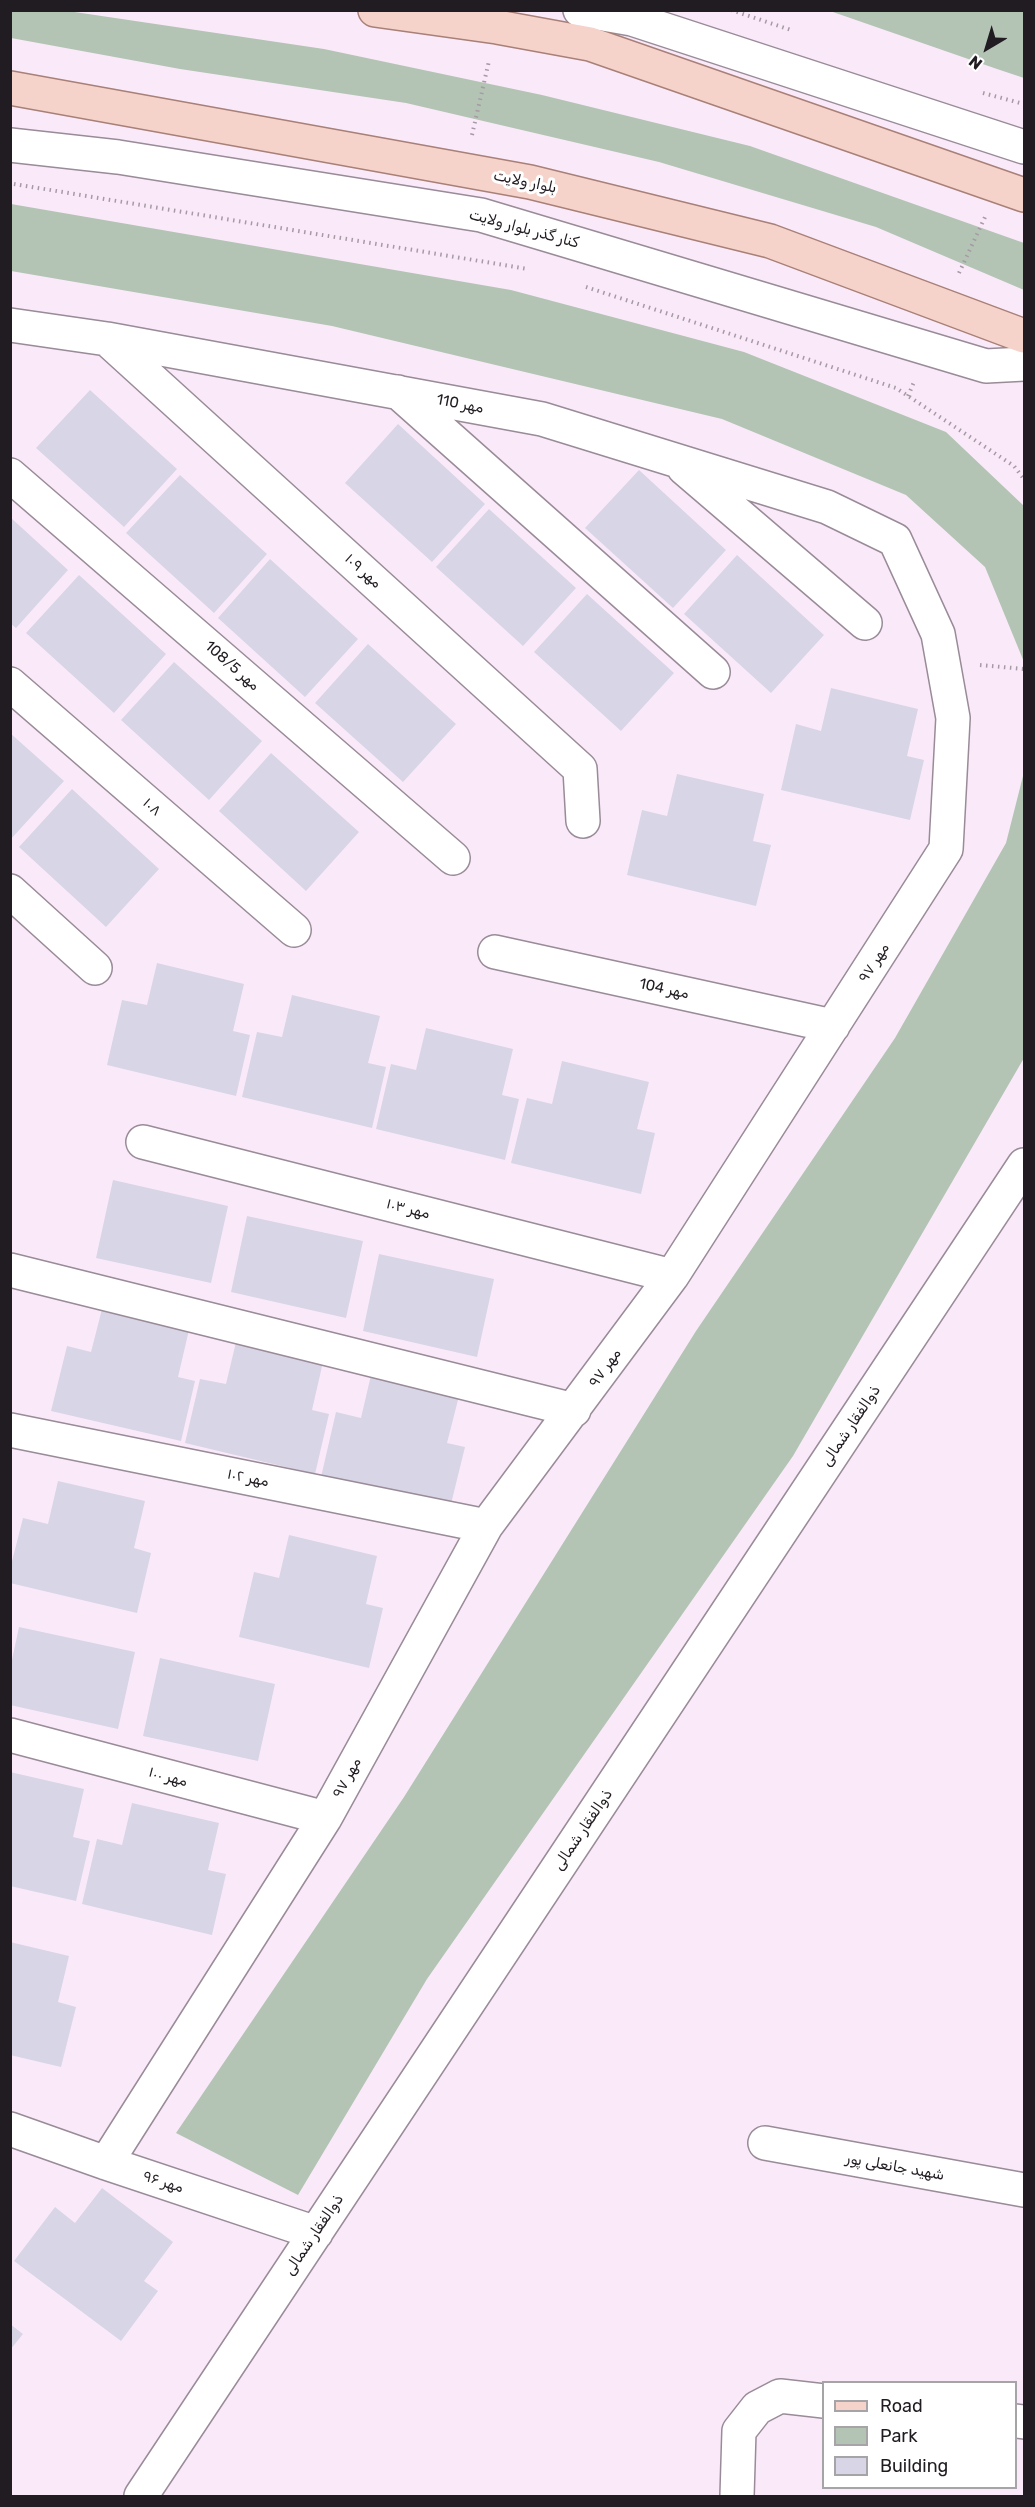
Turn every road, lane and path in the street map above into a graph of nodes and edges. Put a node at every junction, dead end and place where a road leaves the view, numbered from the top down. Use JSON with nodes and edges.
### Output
{"nodes":[{"id":1,"x":375,"y":10,"type":"edge"},
{"id":2,"x":580,"y":10,"type":"edge"},
{"id":3,"x":732,"y":10,"type":"edge"},
{"id":4,"x":799,"y":33,"type":"dead end"},
{"id":5,"x":10,"y":88,"type":"edge"},
{"id":6,"x":979,"y":92,"type":"dead end"},
{"id":7,"x":1024,"y":104,"type":"edge"},
{"id":8,"x":10,"y":145,"type":"edge"},
{"id":9,"x":1024,"y":147,"type":"edge"},
{"id":10,"x":10,"y":184,"type":"edge"},
{"id":11,"x":1012,"y":191,"type":"edge"},
{"id":12,"x":535,"y":270,"type":"dead end"},
{"id":13,"x":580,"y":285,"type":"dead end"},
{"id":14,"x":944,"y":306,"type":"junction"},
{"id":15,"x":10,"y":325,"type":"edge"},
{"id":16,"x":1024,"y":336,"type":"edge"},
{"id":17,"x":107,"y":339,"type":"junction"},
{"id":18,"x":1024,"y":364,"type":"edge"},
{"id":19,"x":398,"y":392,"type":"junction"},
{"id":20,"x":675,"y":460,"type":"junction"},
{"id":21,"x":10,"y":475,"type":"edge"},
{"id":22,"x":1024,"y":479,"type":"edge"},
{"id":23,"x":895,"y":540,"type":"joint"},
{"id":24,"x":865,"y":623,"type":"dead end"},
{"id":25,"x":943,"y":662,"type":"junction"},
{"id":26,"x":1024,"y":669,"type":"edge"},
{"id":27,"x":712,"y":672,"type":"dead end"},
{"id":28,"x":10,"y":684,"type":"edge"},
{"id":29,"x":583,"y":821,"type":"dead end"},
{"id":30,"x":453,"y":858,"type":"dead end"},
{"id":31,"x":10,"y":891,"type":"edge"},
{"id":32,"x":294,"y":930,"type":"dead end"},
{"id":33,"x":495,"y":952,"type":"dead end"},
{"id":34,"x":95,"y":968,"type":"dead end"},
{"id":35,"x":833,"y":1026,"type":"junction"},
{"id":36,"x":143,"y":1142,"type":"dead end"},
{"id":37,"x":1024,"y":1164,"type":"edge"},
{"id":38,"x":10,"y":1270,"type":"edge"},
{"id":39,"x":672,"y":1276,"type":"junction"},
{"id":40,"x":574,"y":1410,"type":"junction"},
{"id":41,"x":10,"y":1430,"type":"edge"},
{"id":42,"x":486,"y":1526,"type":"junction"},
{"id":43,"x":10,"y":1736,"type":"edge"},
{"id":44,"x":325,"y":1818,"type":"junction"},
{"id":45,"x":10,"y":2129,"type":"edge"},
{"id":46,"x":765,"y":2144,"type":"dead end"},
{"id":47,"x":106,"y":2163,"type":"junction"},
{"id":48,"x":1024,"y":2190,"type":"edge"},
{"id":49,"x":316,"y":2233,"type":"junction"},
{"id":50,"x":822,"y":2401,"type":"edge"},
{"id":51,"x":141,"y":2496,"type":"edge"},
{"id":52,"x":737,"y":2496,"type":"edge"}],
"edges":[{"from":1,"to":11,"type":"main road"},
{"from":2,"to":9,"type":"street"},
{"from":3,"to":4,"type":"path"},
{"from":5,"to":14,"type":"main road","name":"بلوار ولایت"},
{"from":6,"to":7,"type":"path"},
{"from":8,"to":18,"type":"street","name":"کنار گذر بلوار ولایت"},
{"from":10,"to":12,"type":"path"},
{"from":11,"to":14,"type":"path"},
{"from":13,"to":22,"type":"path"},
{"from":14,"to":16,"type":"main road","name":"بلوار ولایت"},
{"from":15,"to":17,"type":"street","name":"مهر 110"},
{"from":17,"to":19,"type":"street","name":"مهر 110"},
{"from":17,"to":29,"type":"street","name":"مهر ۱۰۹"},
{"from":19,"to":20,"type":"street","name":"مهر 110"},
{"from":19,"to":27,"type":"street"},
{"from":20,"to":23,"type":"street","name":"مهر 110"},
{"from":20,"to":24,"type":"street"},
{"from":21,"to":30,"type":"street","name":"مهر 108/5"},
{"from":23,"to":25,"type":"street","name":"مهر ۹۷"},
{"from":25,"to":26,"type":"path"},
{"from":25,"to":35,"type":"street","name":"مهر ۹۷"},
{"from":28,"to":32,"type":"street","name":"۱۰۸"},
{"from":31,"to":34,"type":"street"},
{"from":33,"to":35,"type":"street","name":"مهر 104"},
{"from":35,"to":39,"type":"street","name":"مهر ۹۷"},
{"from":36,"to":39,"type":"street","name":"مهر ۱۰۳"},
{"from":37,"to":49,"type":"street","name":"ذوالفقار شمالی"},
{"from":38,"to":40,"type":"street"},
{"from":39,"to":40,"type":"street","name":"مهر ۹۷"},
{"from":40,"to":42,"type":"street","name":"مهر ۹۷"},
{"from":41,"to":42,"type":"street","name":"مهر ۱۰۲"},
{"from":42,"to":44,"type":"street","name":"مهر ۹۷"},
{"from":43,"to":44,"type":"street","name":"مهر ۱۰۰"},
{"from":44,"to":47,"type":"street","name":"مهر ۹۷"},
{"from":45,"to":47,"type":"street","name":"مهر ۹۶"},
{"from":46,"to":48,"type":"street","name":"شهید جانعلی پور"},
{"from":47,"to":49,"type":"street","name":"مهر ۹۶"},
{"from":49,"to":51,"type":"street","name":"ذوالفقار شمالی"},
{"from":50,"to":52,"type":"street"}]}
